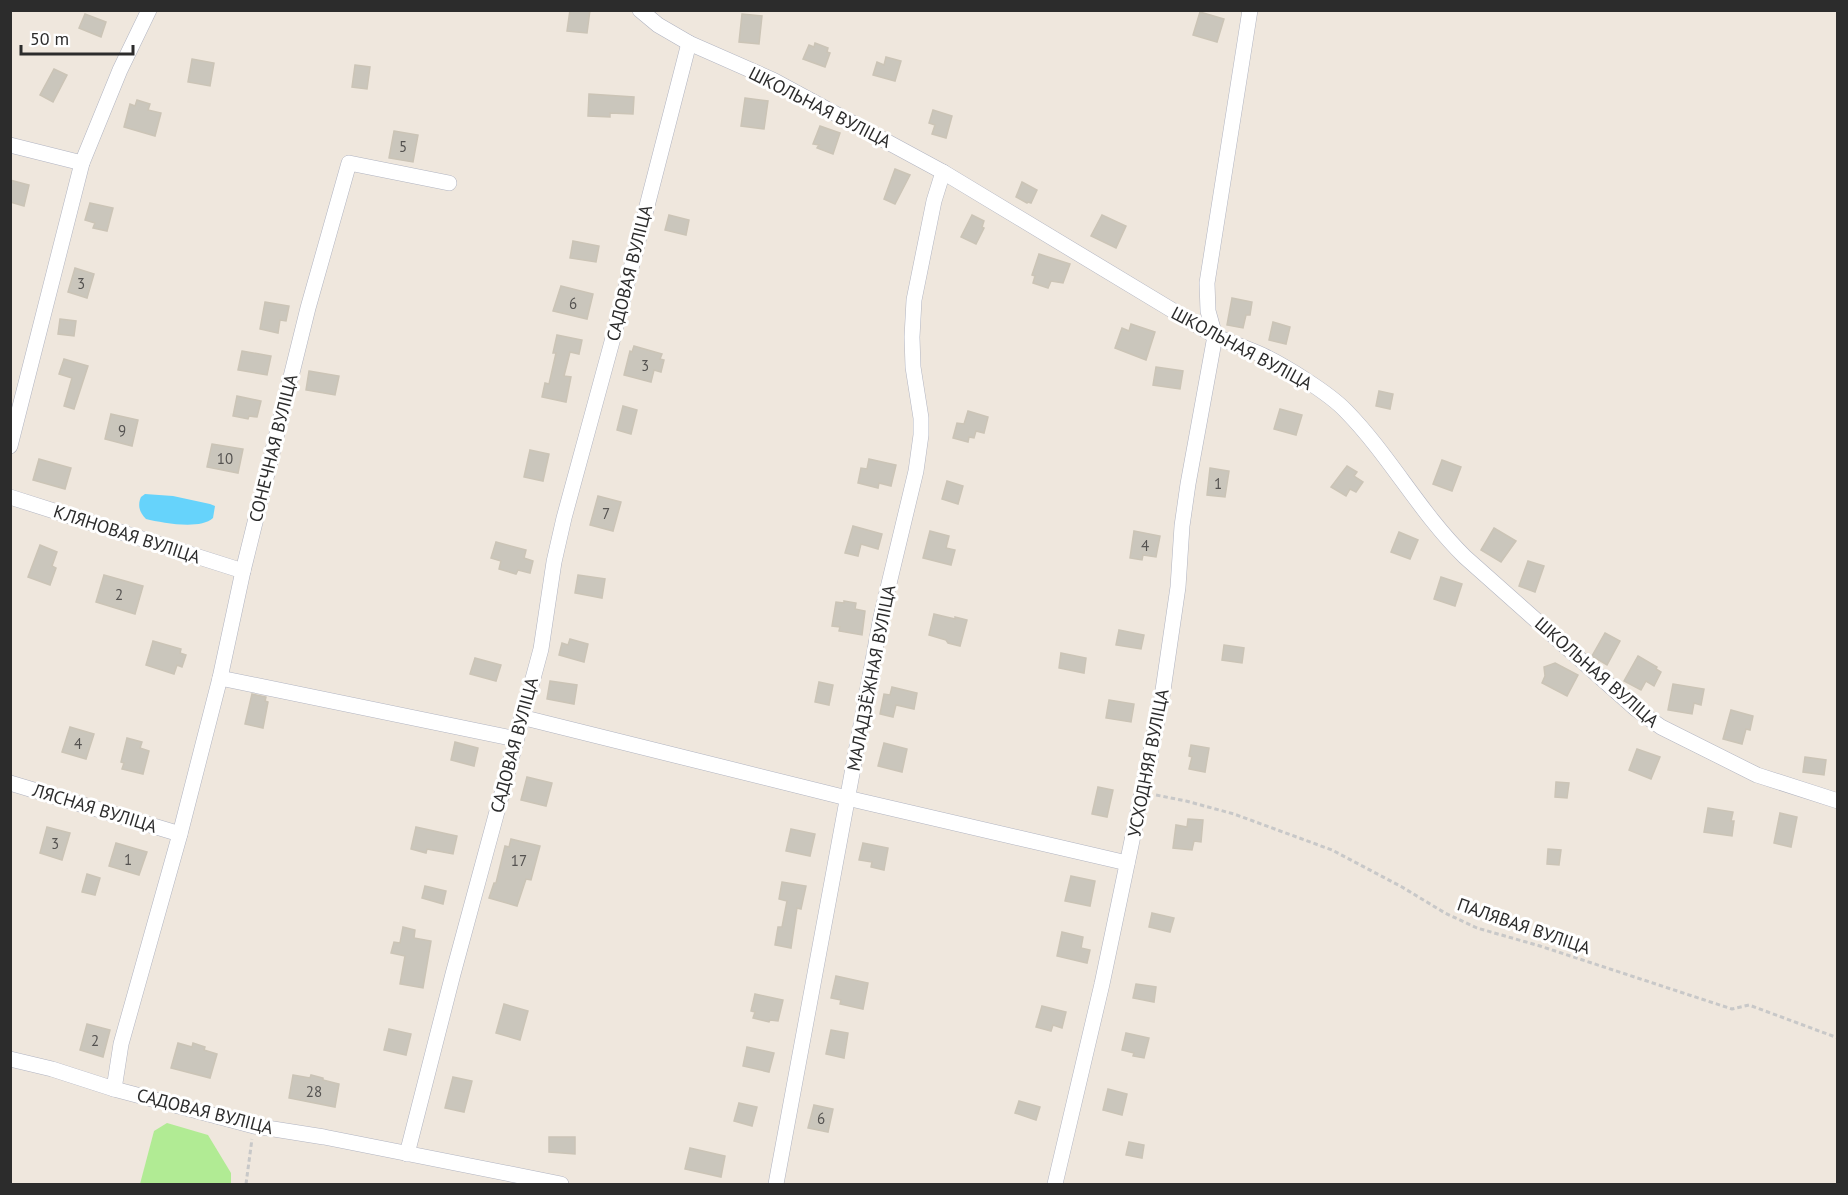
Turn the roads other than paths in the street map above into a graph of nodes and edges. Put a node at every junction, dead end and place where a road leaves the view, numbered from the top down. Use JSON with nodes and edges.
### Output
{"nodes":[{"id":1,"x":149,"y":10,"type":"edge"},
{"id":2,"x":640,"y":10,"type":"edge"},
{"id":3,"x":1250,"y":10,"type":"edge"},
{"id":4,"x":688,"y":43,"type":"junction"},
{"id":5,"x":10,"y":145,"type":"edge"},
{"id":6,"x":82,"y":163,"type":"junction"},
{"id":7,"x":943,"y":172,"type":"junction"},
{"id":8,"x":449,"y":183,"type":"dead end"},
{"id":9,"x":1215,"y":336,"type":"junction"},
{"id":10,"x":10,"y":446,"type":"edge"},
{"id":11,"x":10,"y":497,"type":"edge"},
{"id":12,"x":243,"y":572,"type":"junction"},
{"id":13,"x":220,"y":678,"type":"junction"},
{"id":14,"x":521,"y":717,"type":"junction"},
{"id":15,"x":516,"y":739,"type":"junction"},
{"id":16,"x":10,"y":783,"type":"edge"},
{"id":17,"x":847,"y":798,"type":"junction"},
{"id":18,"x":1838,"y":801,"type":"edge"},
{"id":19,"x":180,"y":834,"type":"junction"},
{"id":20,"x":1127,"y":863,"type":"junction"},
{"id":21,"x":10,"y":1059,"type":"edge"},
{"id":22,"x":114,"y":1089,"type":"junction"},
{"id":23,"x":407,"y":1154,"type":"junction"},
{"id":24,"x":561,"y":1185,"type":"edge"},
{"id":25,"x":776,"y":1185,"type":"edge"},
{"id":26,"x":1055,"y":1185,"type":"edge"}],
"edges":[{"from":1,"to":6,"type":"street"},
{"from":2,"to":4,"type":"street","name":"ШКОЛЬНАЯ ВУЛІЦА"},
{"from":3,"to":9,"type":"street"},
{"from":4,"to":7,"type":"street","name":"ШКОЛЬНАЯ ВУЛІЦА"},
{"from":4,"to":14,"type":"street","name":"САДОВАЯ ВУЛІЦА"},
{"from":5,"to":6,"type":"street"},
{"from":6,"to":10,"type":"street"},
{"from":7,"to":9,"type":"street","name":"ШКОЛЬНАЯ ВУЛІЦА"},
{"from":7,"to":17,"type":"street","name":"МАЛАДЗЁЖНАЯ ВУЛІЦА"},
{"from":8,"to":12,"type":"street","name":"СОНЕЧНАЯ ВУЛІЦА"},
{"from":9,"to":18,"type":"street","name":"ШКОЛЬНАЯ ВУЛІЦА"},
{"from":9,"to":20,"type":"street","name":"УСХОДНЯЯ ВУЛІЦА"},
{"from":11,"to":12,"type":"street","name":"КЛЯНОВАЯ ВУЛІЦА"},
{"from":12,"to":13,"type":"street","name":"СОНЕЧНАЯ ВУЛІЦА"},
{"from":13,"to":15,"type":"street"},
{"from":13,"to":19,"type":"street","name":"СОНЕЧНАЯ ВУЛІЦА"},
{"from":14,"to":15,"type":"street","name":"САДОВАЯ ВУЛІЦА"},
{"from":14,"to":17,"type":"street"},
{"from":15,"to":23,"type":"street","name":"САДОВАЯ ВУЛІЦА"},
{"from":16,"to":19,"type":"street","name":"ЛЯСНАЯ ВУЛІЦА"},
{"from":17,"to":20,"type":"street"},
{"from":17,"to":25,"type":"street","name":"МАЛАДЗЁЖНАЯ ВУЛІЦА"},
{"from":19,"to":22,"type":"street","name":"СОНЕЧНАЯ ВУЛІЦА"},
{"from":20,"to":26,"type":"street","name":"УСХОДНЯЯ ВУЛІЦА"},
{"from":21,"to":22,"type":"street","name":"САДОВАЯ ВУЛІЦА"},
{"from":22,"to":23,"type":"street","name":"САДОВАЯ ВУЛІЦА"},
{"from":23,"to":24,"type":"street"}]}
